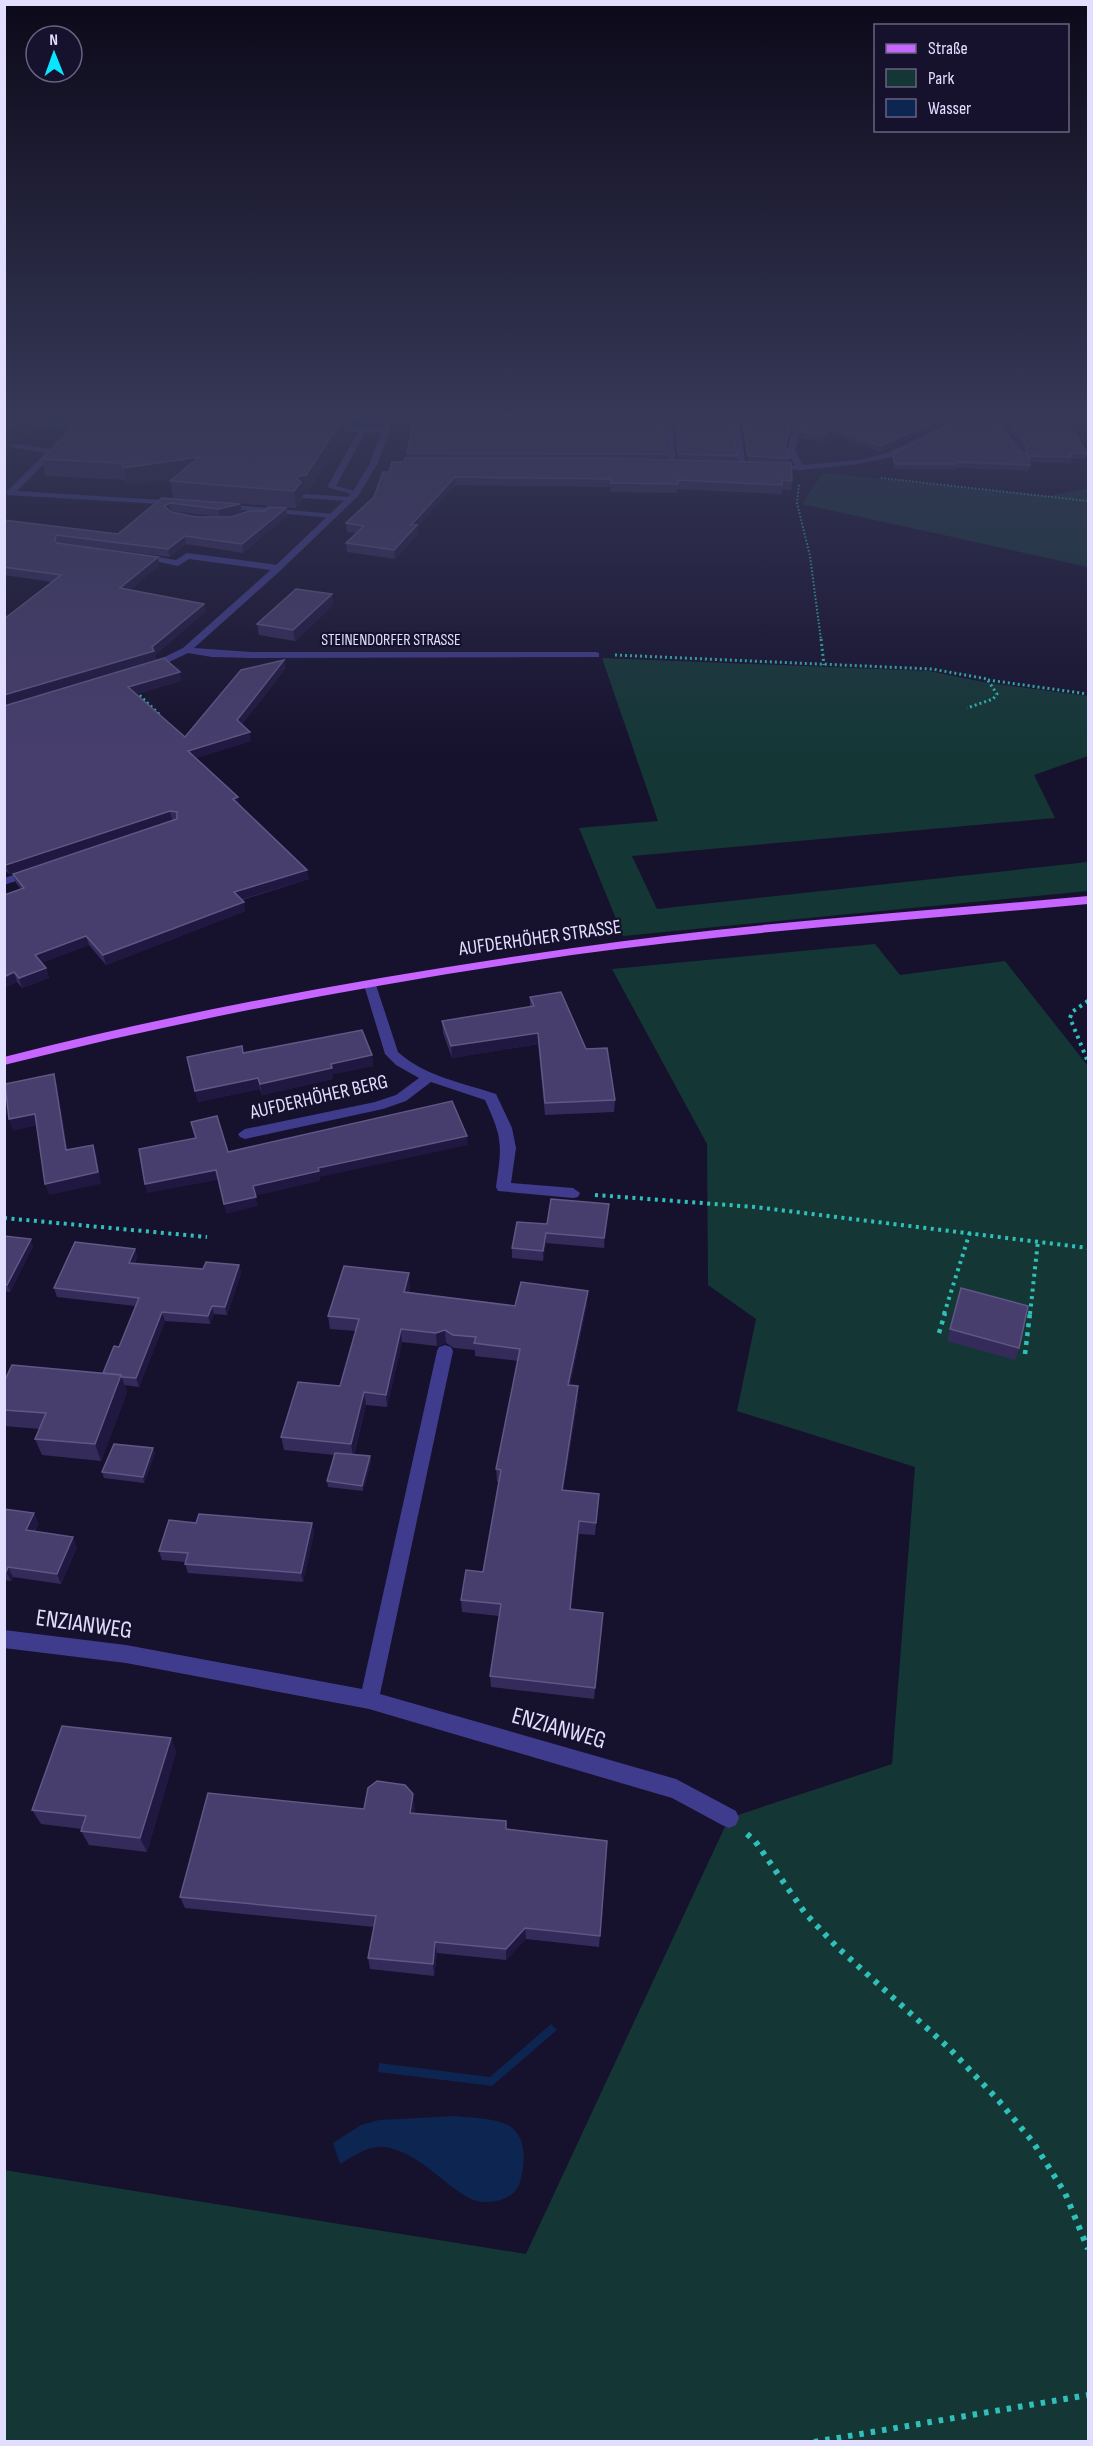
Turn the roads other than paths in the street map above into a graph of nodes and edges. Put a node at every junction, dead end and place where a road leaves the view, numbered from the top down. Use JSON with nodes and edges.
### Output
{"nodes":[{"id":1,"x":321,"y":527,"type":"edge"},
{"id":2,"x":132,"y":556,"type":"edge"},
{"id":3,"x":278,"y":568,"type":"junction"},
{"id":4,"x":186,"y":650,"type":"junction"},
{"id":5,"x":596,"y":655,"type":"road end"},
{"id":6,"x":121,"y":676,"type":"edge"},
{"id":7,"x":42,"y":869,"type":"edge"},
{"id":8,"x":4,"y":882,"type":"edge"},
{"id":9,"x":1089,"y":900,"type":"edge"},
{"id":10,"x":369,"y":985,"type":"junction"},
{"id":11,"x":4,"y":1061,"type":"edge"},
{"id":12,"x":431,"y":1076,"type":"junction"},
{"id":13,"x":245,"y":1134,"type":"dead end"},
{"id":14,"x":573,"y":1193,"type":"road end"},
{"id":15,"x":445,"y":1351,"type":"edge"},
{"id":16,"x":4,"y":1639,"type":"edge"},
{"id":17,"x":369,"y":1700,"type":"junction"},
{"id":18,"x":729,"y":1818,"type":"road end"}],
"edges":[{"from":1,"to":3,"type":"street"},
{"from":2,"to":3,"type":"street"},
{"from":3,"to":4,"type":"street"},
{"from":4,"to":5,"type":"street","name":"STEINENDORFER STRASSE"},
{"from":4,"to":6,"type":"street"},
{"from":7,"to":8,"type":"street"},
{"from":9,"to":10,"type":"main road","name":"AUFDERHÖHER STRASSE"},
{"from":10,"to":11,"type":"main road","name":"AUFDERHÖHER STRASSE"},
{"from":10,"to":12,"type":"street","name":"AUFDERHÖHER BERG"},
{"from":12,"to":13,"type":"street","name":"AUFDERHÖHER BERG"},
{"from":12,"to":14,"type":"street","name":"AUFDERHÖHER BERG"},
{"from":15,"to":17,"type":"street"},
{"from":16,"to":17,"type":"street","name":"ENZIANWEG"},
{"from":17,"to":18,"type":"street","name":"ENZIANWEG"}]}
